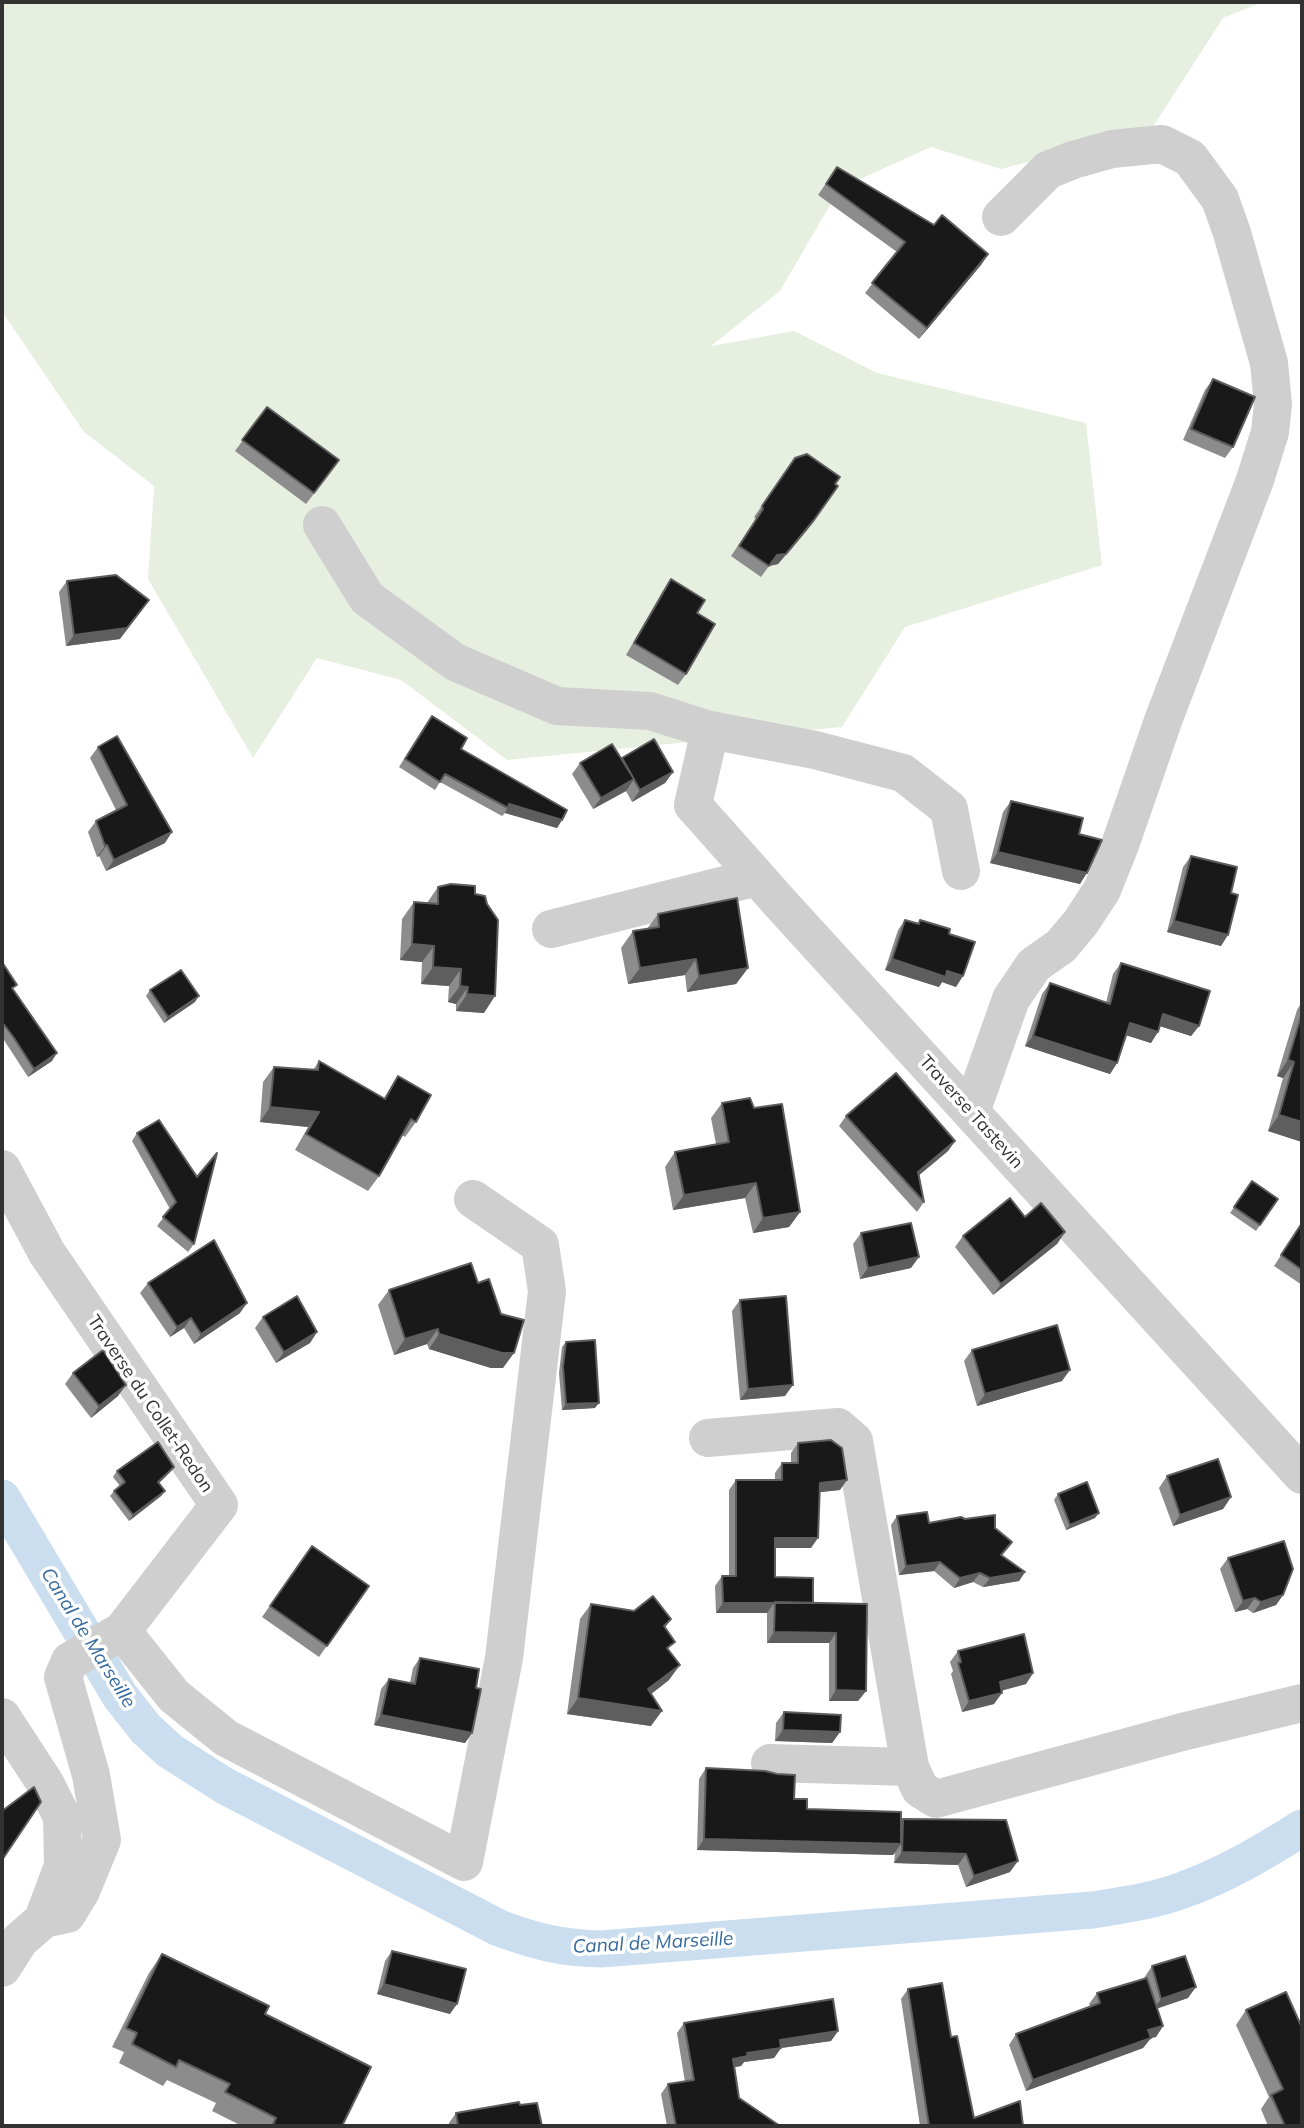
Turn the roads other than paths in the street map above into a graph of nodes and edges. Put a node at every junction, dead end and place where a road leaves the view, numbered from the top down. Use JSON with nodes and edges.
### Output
{"nodes":[{"id":1,"x":1001,"y":217,"type":"dead end"},
{"id":2,"x":322,"y":525,"type":"dead end"},
{"id":3,"x":710,"y":730,"type":"junction"},
{"id":4,"x":961,"y":871,"type":"dead end"},
{"id":5,"x":757,"y":877,"type":"junction"},
{"id":6,"x":551,"y":929,"type":"dead end"},
{"id":7,"x":971,"y":1112,"type":"junction"},
{"id":8,"x":2,"y":1169,"type":"edge"},
{"id":9,"x":473,"y":1199,"type":"dead end"},
{"id":10,"x":708,"y":1438,"type":"dead end"},
{"id":11,"x":1302,"y":1475,"type":"edge"},
{"id":12,"x":122,"y":1630,"type":"junction"},
{"id":13,"x":1302,"y":1703,"type":"edge"},
{"id":14,"x":2,"y":1717,"type":"edge"},
{"id":15,"x":770,"y":1763,"type":"dead end"},
{"id":16,"x":910,"y":1767,"type":"junction"},
{"id":17,"x":44,"y":1919,"type":"junction"},
{"id":18,"x":2,"y":1968,"type":"edge"}],
"edges":[{"from":1,"to":7,"type":"street"},
{"from":2,"to":3,"type":"street"},
{"from":3,"to":4,"type":"street"},
{"from":3,"to":5,"type":"street","name":"Traverse Tastevin"},
{"from":5,"to":6,"type":"street"},
{"from":5,"to":7,"type":"street","name":"Traverse Tastevin"},
{"from":7,"to":11,"type":"street","name":"Traverse Tastevin"},
{"from":8,"to":12,"type":"street","name":"Traverse du Collet-Redon"},
{"from":9,"to":12,"type":"street"},
{"from":10,"to":16,"type":"street"},
{"from":12,"to":17,"type":"street","name":"Traverse du Collet-Redon"},
{"from":13,"to":16,"type":"street"},
{"from":14,"to":17,"type":"street"},
{"from":15,"to":16,"type":"street"},
{"from":17,"to":18,"type":"street","name":"Traverse du Collet-Redon"}]}
